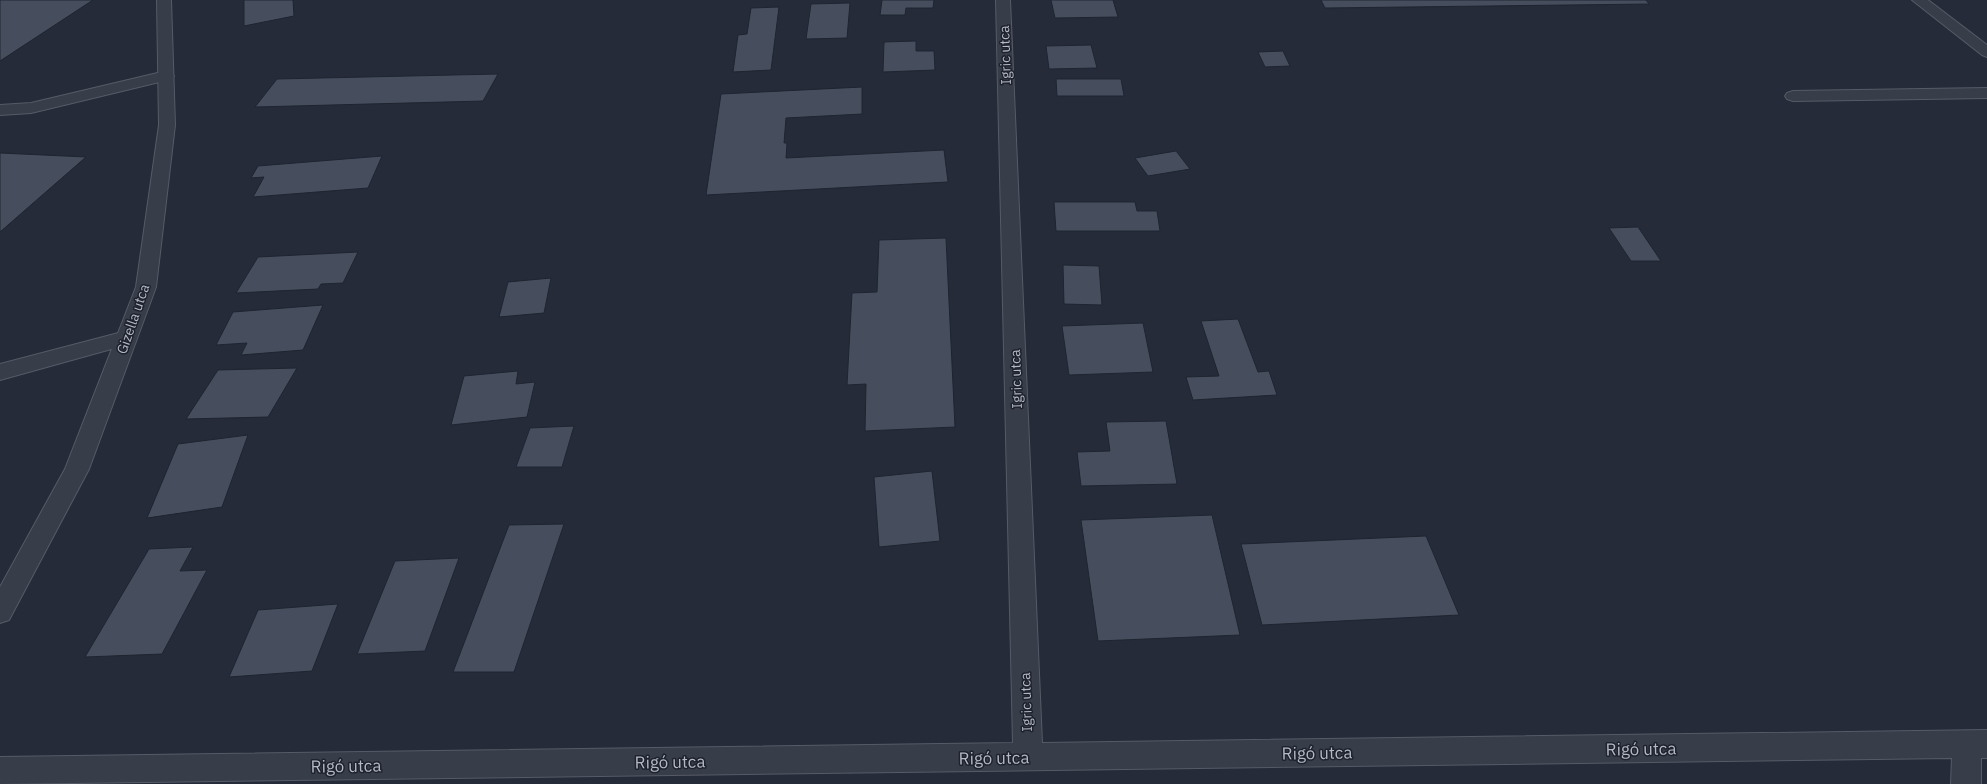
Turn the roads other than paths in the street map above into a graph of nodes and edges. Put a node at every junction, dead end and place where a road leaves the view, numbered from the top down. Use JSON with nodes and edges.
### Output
{"nodes":[{"id":1,"x":164,"y":0,"type":"edge"},
{"id":2,"x":1003,"y":0,"type":"edge"},
{"id":3,"x":1919,"y":0,"type":"edge"},
{"id":4,"x":1987,"y":52,"type":"edge"},
{"id":5,"x":166,"y":76,"type":"junction"},
{"id":6,"x":1987,"y":94,"type":"edge"},
{"id":7,"x":1792,"y":96,"type":"dead end"},
{"id":8,"x":0,"y":110,"type":"edge"},
{"id":9,"x":126,"y":338,"type":"junction"},
{"id":10,"x":0,"y":372,"type":"edge"},
{"id":11,"x":0,"y":612,"type":"edge"},
{"id":12,"x":1977,"y":744,"type":"edge"},
{"id":13,"x":1028,"y":757,"type":"junction"},
{"id":14,"x":0,"y":771,"type":"edge"},
{"id":15,"x":1966,"y":784,"type":"edge"}],
"edges":[{"from":1,"to":5,"type":"street","name":"Gizella utca"},
{"from":2,"to":13,"type":"street","name":"Igric utca"},
{"from":3,"to":4,"type":"street"},
{"from":5,"to":8,"type":"street"},
{"from":5,"to":9,"type":"street","name":"Gizella utca"},
{"from":6,"to":7,"type":"street"},
{"from":9,"to":10,"type":"street"},
{"from":9,"to":11,"type":"street","name":"Gizella utca"},
{"from":12,"to":13,"type":"street","name":"Rigó utca"},
{"from":12,"to":15,"type":"street"},
{"from":13,"to":14,"type":"street","name":"Rigó utca"}]}
